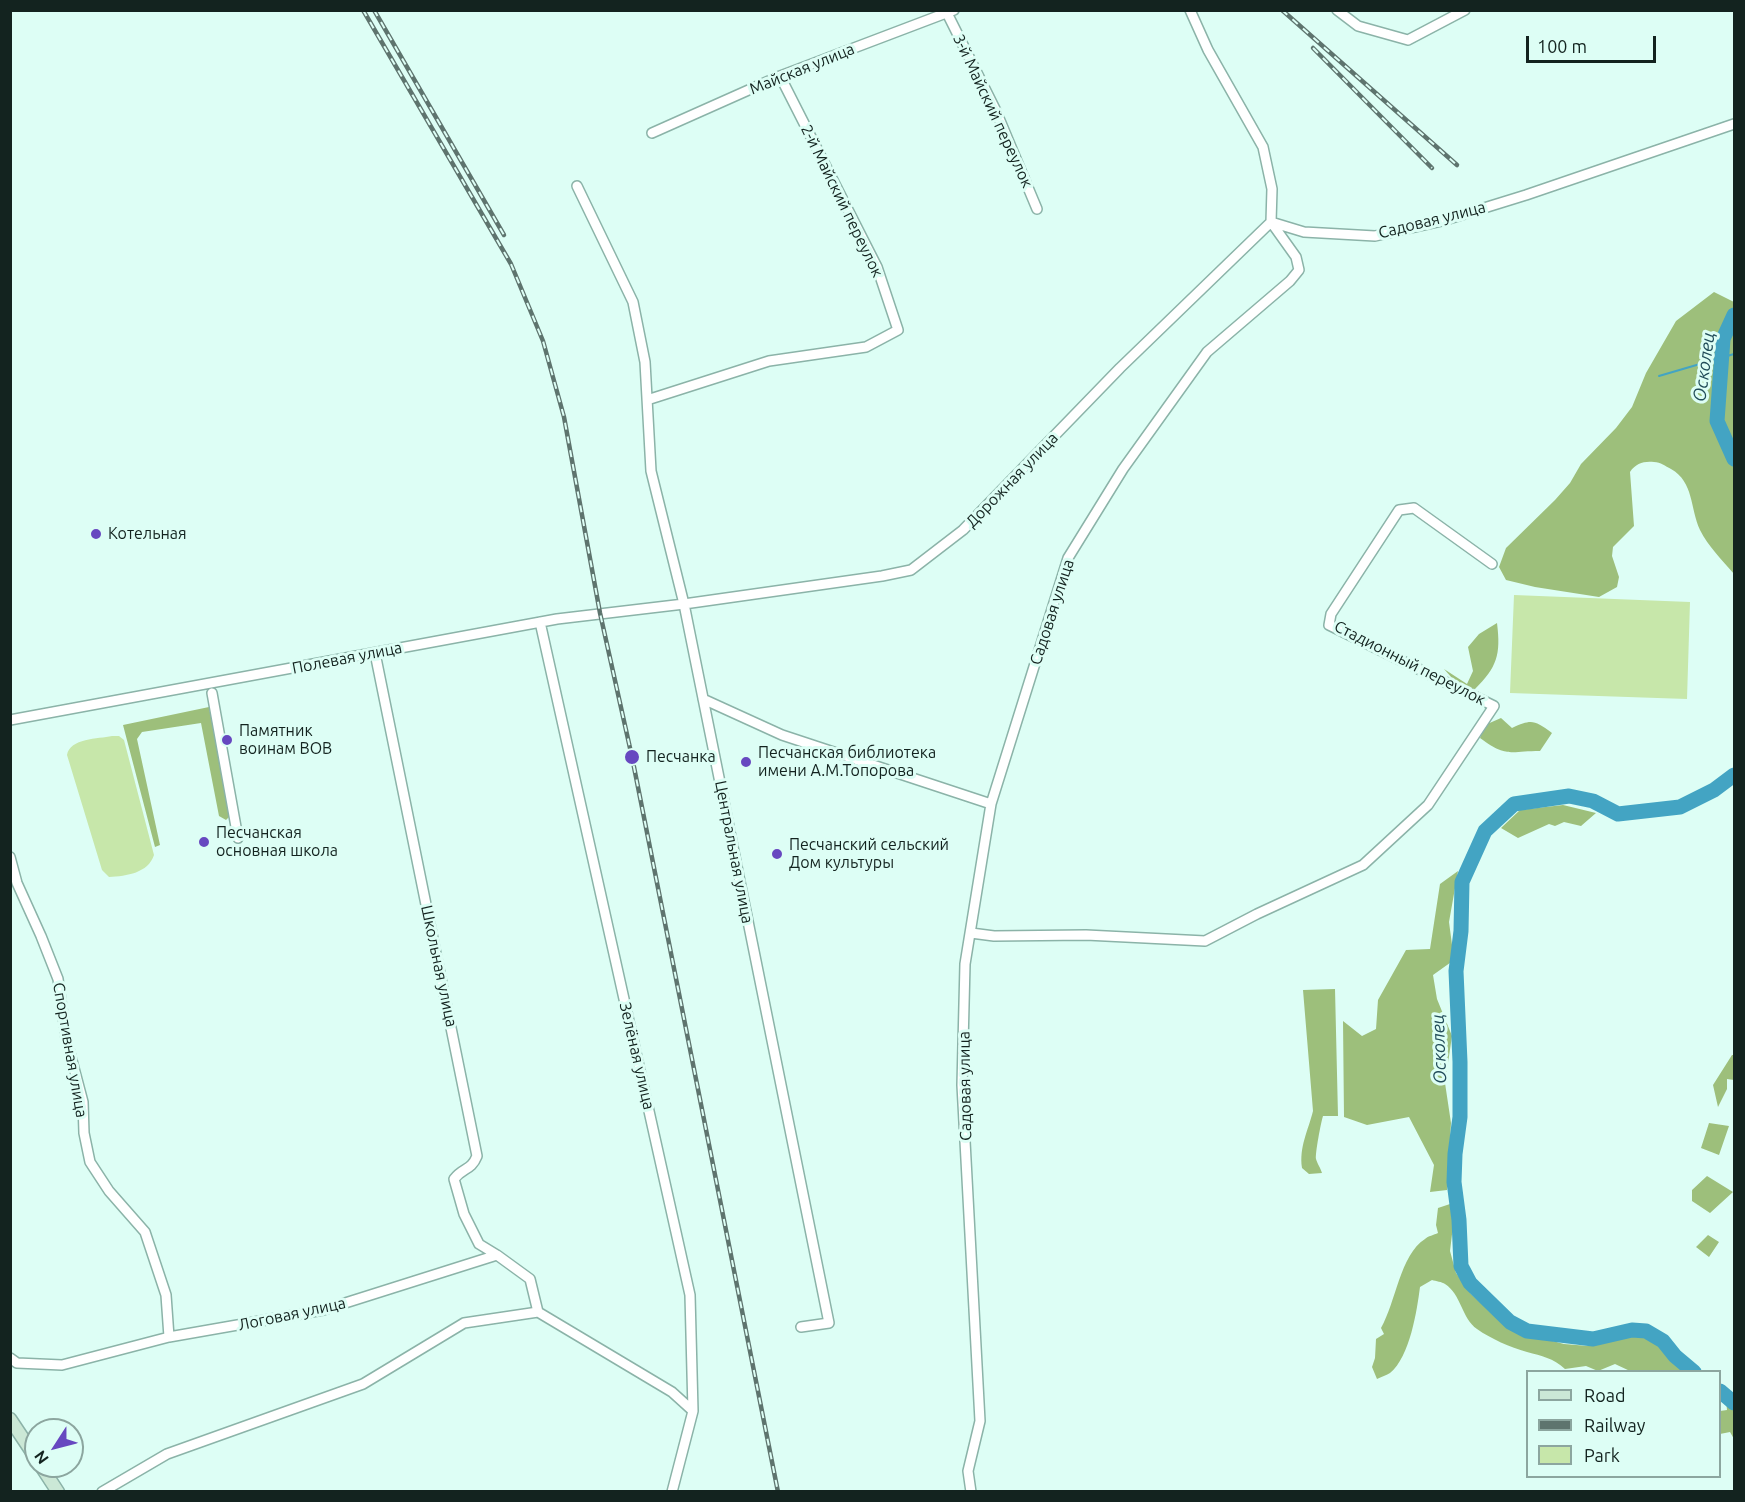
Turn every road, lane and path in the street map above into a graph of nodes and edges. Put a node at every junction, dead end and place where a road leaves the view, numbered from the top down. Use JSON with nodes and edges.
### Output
{"nodes":[{"id":1,"x":1190,"y":10,"type":"edge"},
{"id":2,"x":1337,"y":10,"type":"edge"},
{"id":3,"x":1465,"y":10,"type":"edge"},
{"id":4,"x":950,"y":12,"type":"edge"},
{"id":5,"x":780,"y":76,"type":"junction"},
{"id":6,"x":1734,"y":124,"type":"edge"},
{"id":7,"x":652,"y":133,"type":"dead end"},
{"id":8,"x":577,"y":186,"type":"dead end"},
{"id":9,"x":1037,"y":209,"type":"dead end"},
{"id":10,"x":1271,"y":222,"type":"junction"},
{"id":11,"x":647,"y":400,"type":"junction"},
{"id":12,"x":1492,"y":564,"type":"dead end"},
{"id":13,"x":684,"y":604,"type":"junction"},
{"id":14,"x":540,"y":622,"type":"junction"},
{"id":15,"x":375,"y":653,"type":"junction"},
{"id":16,"x":212,"y":693,"type":"dead end"},
{"id":17,"x":703,"y":699,"type":"junction"},
{"id":18,"x":10,"y":720,"type":"edge"},
{"id":19,"x":991,"y":804,"type":"junction"},
{"id":20,"x":238,"y":838,"type":"dead end"},
{"id":21,"x":10,"y":857,"type":"edge"},
{"id":22,"x":971,"y":933,"type":"junction"},
{"id":23,"x":496,"y":1256,"type":"junction"},
{"id":24,"x":538,"y":1312,"type":"junction"},
{"id":25,"x":801,"y":1327,"type":"dead end"},
{"id":26,"x":169,"y":1337,"type":"junction"},
{"id":27,"x":10,"y":1358,"type":"edge"},
{"id":28,"x":692,"y":1389,"type":"junction"},
{"id":29,"x":672,"y":1392,"type":"junction"},
{"id":30,"x":693,"y":1411,"type":"junction"},
{"id":31,"x":10,"y":1419,"type":"edge"},
{"id":32,"x":24,"y":1440,"type":"edge"},
{"id":33,"x":49,"y":1478,"type":"edge"},
{"id":34,"x":58,"y":1491,"type":"edge"},
{"id":35,"x":102,"y":1491,"type":"edge"},
{"id":36,"x":672,"y":1491,"type":"edge"},
{"id":37,"x":971,"y":1491,"type":"edge"}],
"edges":[{"from":1,"to":10,"type":"street"},
{"from":2,"to":3,"type":"street"},
{"from":4,"to":5,"type":"street","name":"Майская улица"},
{"from":4,"to":9,"type":"street","name":"3-й Майский переулок"},
{"from":5,"to":7,"type":"street","name":"Майская улица"},
{"from":5,"to":11,"type":"street","name":"2-й Майский переулок"},
{"from":6,"to":10,"type":"street","name":"Садовая улица"},
{"from":8,"to":11,"type":"street","name":"Центральная улица"},
{"from":10,"to":13,"type":"street","name":"Дорожная улица"},
{"from":10,"to":19,"type":"street","name":"Садовая улица"},
{"from":11,"to":13,"type":"street","name":"Центральная улица"},
{"from":12,"to":22,"type":"street","name":"Стадионный переулок"},
{"from":13,"to":14,"type":"street","name":"Полевая улица"},
{"from":13,"to":17,"type":"street","name":"Центральная улица"},
{"from":14,"to":15,"type":"street","name":"Полевая улица"},
{"from":14,"to":28,"type":"street","name":"Зелёная улица"},
{"from":15,"to":18,"type":"street","name":"Полевая улица"},
{"from":15,"to":23,"type":"street","name":"Школьная улица"},
{"from":16,"to":20,"type":"street"},
{"from":17,"to":19,"type":"street"},
{"from":17,"to":25,"type":"street","name":"Центральная улица"},
{"from":19,"to":22,"type":"street","name":"Садовая улица"},
{"from":21,"to":26,"type":"street","name":"Спортивная улица"},
{"from":22,"to":37,"type":"street","name":"Садовая улица"},
{"from":23,"to":24,"type":"street"},
{"from":23,"to":26,"type":"street","name":"Логовая улица"},
{"from":24,"to":29,"type":"street"},
{"from":24,"to":35,"type":"street"},
{"from":26,"to":27,"type":"street","name":"Логовая улица"},
{"from":28,"to":29,"type":"street"},
{"from":28,"to":30,"type":"street","name":"Зелёная улица"},
{"from":29,"to":30,"type":"street"},
{"from":30,"to":36,"type":"street","name":"Зелёная улица"},
{"from":31,"to":32,"type":"street"},
{"from":33,"to":34,"type":"street"}]}
